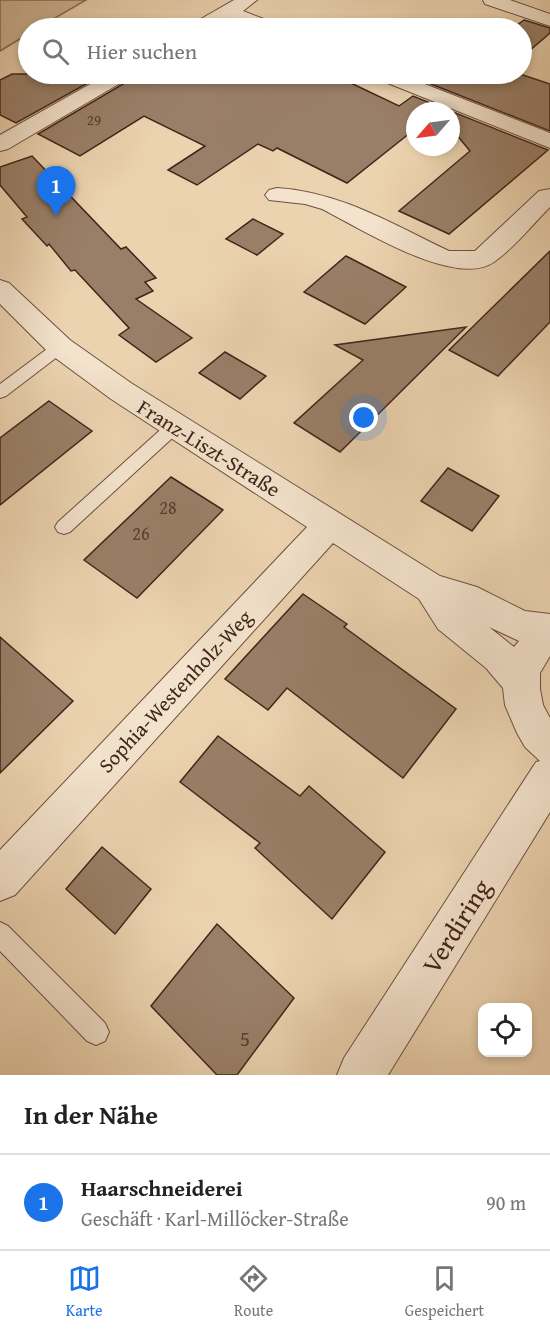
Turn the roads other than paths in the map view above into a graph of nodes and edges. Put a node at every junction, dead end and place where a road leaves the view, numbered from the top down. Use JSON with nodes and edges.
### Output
{"nodes":[{"id":1,"x":248,"y":0,"type":"edge"},
{"id":2,"x":492,"y":0,"type":"edge"},
{"id":3,"x":229,"y":12,"type":"junction"},
{"id":4,"x":218,"y":18,"type":"edge"},
{"id":5,"x":244,"y":18,"type":"edge"},
{"id":6,"x":550,"y":20,"type":"edge"},
{"id":7,"x":105,"y":84,"type":"edge"},
{"id":8,"x":407,"y":84,"type":"edge"},
{"id":9,"x":550,"y":141,"type":"edge"},
{"id":10,"x":0,"y":144,"type":"edge"},
{"id":11,"x":277,"y":195,"type":"dead end"},
{"id":12,"x":549,"y":195,"type":"edge"},
{"id":13,"x":0,"y":289,"type":"edge"},
{"id":14,"x":60,"y":347,"type":"junction"},
{"id":15,"x":0,"y":392,"type":"edge"},
{"id":16,"x":174,"y":427,"type":"junction"},
{"id":17,"x":330,"y":524,"type":"junction"},
{"id":18,"x":64,"y":527,"type":"dead end"},
{"id":19,"x":431,"y":589,"type":"junction"},
{"id":20,"x":550,"y":630,"type":"edge"},
{"id":21,"x":550,"y":635,"type":"edge"},
{"id":22,"x":520,"y":681,"type":"junction"},
{"id":23,"x":550,"y":746,"type":"edge"},
{"id":24,"x":550,"y":776,"type":"edge"},
{"id":25,"x":7,"y":860,"type":"edge"},
{"id":26,"x":0,"y":934,"type":"edge"},
{"id":27,"x":96,"y":1032,"type":"dead end"},
{"id":28,"x":361,"y":1075,"type":"edge"}],
"edges":[{"from":1,"to":3,"type":"street"},
{"from":2,"to":6,"type":"street"},
{"from":3,"to":4,"type":"street"},
{"from":3,"to":5,"type":"street"},
{"from":7,"to":10,"type":"street"},
{"from":8,"to":9,"type":"street"},
{"from":11,"to":12,"type":"street"},
{"from":13,"to":14,"type":"street","name":"Franz-Liszt-Straße"},
{"from":14,"to":15,"type":"lane"},
{"from":14,"to":16,"type":"street","name":"Franz-Liszt-Straße"},
{"from":16,"to":17,"type":"street","name":"Franz-Liszt-Straße"},
{"from":16,"to":18,"type":"lane"},
{"from":17,"to":19,"type":"street","name":"Franz-Liszt-Straße"},
{"from":17,"to":25,"type":"street","name":"Sophia-Westenholz-Weg"},
{"from":19,"to":20,"type":"street","name":"Franz-Liszt-Straße"},
{"from":19,"to":22,"type":"street","name":"Franz-Liszt-Straße"},
{"from":21,"to":22,"type":"street"},
{"from":22,"to":23,"type":"street"},
{"from":24,"to":28,"type":"street","name":"Verdiring"},
{"from":26,"to":27,"type":"lane"}]}
